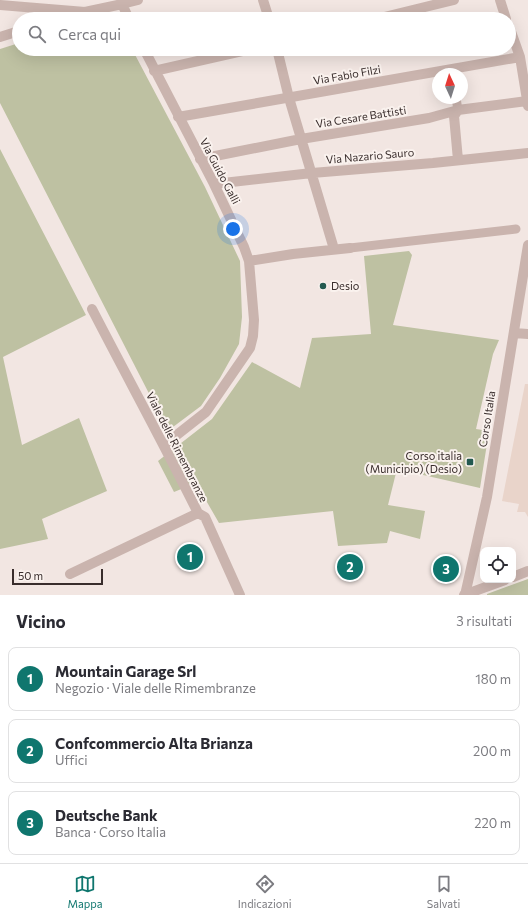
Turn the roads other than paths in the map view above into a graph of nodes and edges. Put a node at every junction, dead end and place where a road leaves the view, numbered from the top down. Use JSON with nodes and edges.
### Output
{"nodes":[{"id":1,"x":138,"y":0,"type":"edge"},
{"id":2,"x":264,"y":0,"type":"edge"},
{"id":3,"x":454,"y":0,"type":"edge"},
{"id":4,"x":500,"y":0,"type":"edge"},
{"id":5,"x":122,"y":4,"type":"junction"},
{"id":6,"x":0,"y":5,"type":"edge"},
{"id":7,"x":85,"y":12,"type":"joint"},
{"id":8,"x":126,"y":12,"type":"edge"},
{"id":9,"x":267,"y":12,"type":"edge"},
{"id":10,"x":405,"y":12,"type":"edge"},
{"id":11,"x":504,"y":12,"type":"edge"},
{"id":12,"x":12,"y":33,"type":"edge"},
{"id":13,"x":0,"y":37,"type":"edge"},
{"id":14,"x":516,"y":46,"type":"edge"},
{"id":15,"x":147,"y":56,"type":"edge"},
{"id":16,"x":220,"y":56,"type":"edge"},
{"id":17,"x":279,"y":56,"type":"edge"},
{"id":18,"x":520,"y":57,"type":"junction"},
{"id":19,"x":465,"y":68,"type":"edge"},
{"id":20,"x":154,"y":71,"type":"junction"},
{"id":21,"x":432,"y":74,"type":"edge"},
{"id":22,"x":290,"y":98,"type":"junction"},
{"id":23,"x":457,"y":104,"type":"edge"},
{"id":24,"x":527,"y":104,"type":"edge"},
{"id":25,"x":458,"y":110,"type":"junction"},
{"id":26,"x":178,"y":117,"type":"junction"},
{"id":27,"x":301,"y":139,"type":"junction"},
{"id":28,"x":528,"y":153,"type":"edge"},
{"id":29,"x":200,"y":159,"type":"junction"},
{"id":30,"x":458,"y":160,"type":"junction"},
{"id":31,"x":312,"y":173,"type":"junction"},
{"id":32,"x":214,"y":184,"type":"junction"},
{"id":33,"x":516,"y":229,"type":"dead end"},
{"id":34,"x":528,"y":245,"type":"edge"},
{"id":35,"x":350,"y":248,"type":"joint"},
{"id":36,"x":334,"y":249,"type":"junction"},
{"id":37,"x":249,"y":261,"type":"junction"},
{"id":38,"x":92,"y":309,"type":"dead end"},
{"id":39,"x":514,"y":333,"type":"junction"},
{"id":40,"x":528,"y":334,"type":"edge"},
{"id":41,"x":164,"y":446,"type":"junction"},
{"id":42,"x":198,"y":513,"type":"junction"},
{"id":43,"x":528,"y":571,"type":"edge"},
{"id":44,"x":70,"y":574,"type":"dead end"},
{"id":45,"x":516,"y":576,"type":"edge"},
{"id":46,"x":497,"y":583,"type":"edge"},
{"id":47,"x":240,"y":595,"type":"edge"},
{"id":48,"x":465,"y":595,"type":"edge"}],
"edges":[{"from":1,"to":5,"type":"street"},
{"from":2,"to":9,"type":"street"},
{"from":3,"to":10,"type":"street"},
{"from":4,"to":11,"type":"street"},
{"from":5,"to":7,"type":"street"},
{"from":5,"to":8,"type":"street"},
{"from":6,"to":7,"type":"street"},
{"from":12,"to":13,"type":"street"},
{"from":14,"to":18,"type":"street"},
{"from":15,"to":20,"type":"street","name":"Via Guido Galli"},
{"from":16,"to":20,"type":"street"},
{"from":17,"to":22,"type":"street"},
{"from":18,"to":19,"type":"street","name":"Via Fabio Filzi"},
{"from":18,"to":24,"type":"street"},
{"from":20,"to":26,"type":"street","name":"Via Guido Galli"},
{"from":21,"to":22,"type":"street","name":"Via Fabio Filzi"},
{"from":22,"to":26,"type":"street","name":"Via Fabio Filzi"},
{"from":22,"to":27,"type":"street"},
{"from":23,"to":25,"type":"street"},
{"from":24,"to":25,"type":"street","name":"Via Cesare Battisti"},
{"from":25,"to":27,"type":"street","name":"Via Cesare Battisti"},
{"from":25,"to":30,"type":"street"},
{"from":26,"to":29,"type":"street","name":"Via Guido Galli"},
{"from":27,"to":29,"type":"street","name":"Via Cesare Battisti"},
{"from":27,"to":31,"type":"street"},
{"from":28,"to":30,"type":"street","name":"Via Nazario Sauro"},
{"from":29,"to":32,"type":"street","name":"Via Guido Galli"},
{"from":30,"to":31,"type":"street","name":"Via Nazario Sauro"},
{"from":31,"to":32,"type":"street","name":"Via Nazario Sauro"},
{"from":31,"to":36,"type":"street"},
{"from":32,"to":37,"type":"street","name":"Via Guido Galli"},
{"from":33,"to":35,"type":"street"},
{"from":34,"to":39,"type":"street","name":"Corso Italia"},
{"from":35,"to":36,"type":"street"},
{"from":36,"to":37,"type":"street"},
{"from":37,"to":41,"type":"street","name":"Via Guido Galli"},
{"from":38,"to":41,"type":"street","name":"Viale delle Rimembranze"},
{"from":39,"to":40,"type":"street"},
{"from":39,"to":48,"type":"street","name":"Corso Italia"},
{"from":41,"to":42,"type":"street","name":"Viale delle Rimembranze"},
{"from":42,"to":44,"type":"street"},
{"from":42,"to":47,"type":"street","name":"Viale delle Rimembranze"},
{"from":43,"to":45,"type":"street"},
{"from":46,"to":48,"type":"street"}]}
